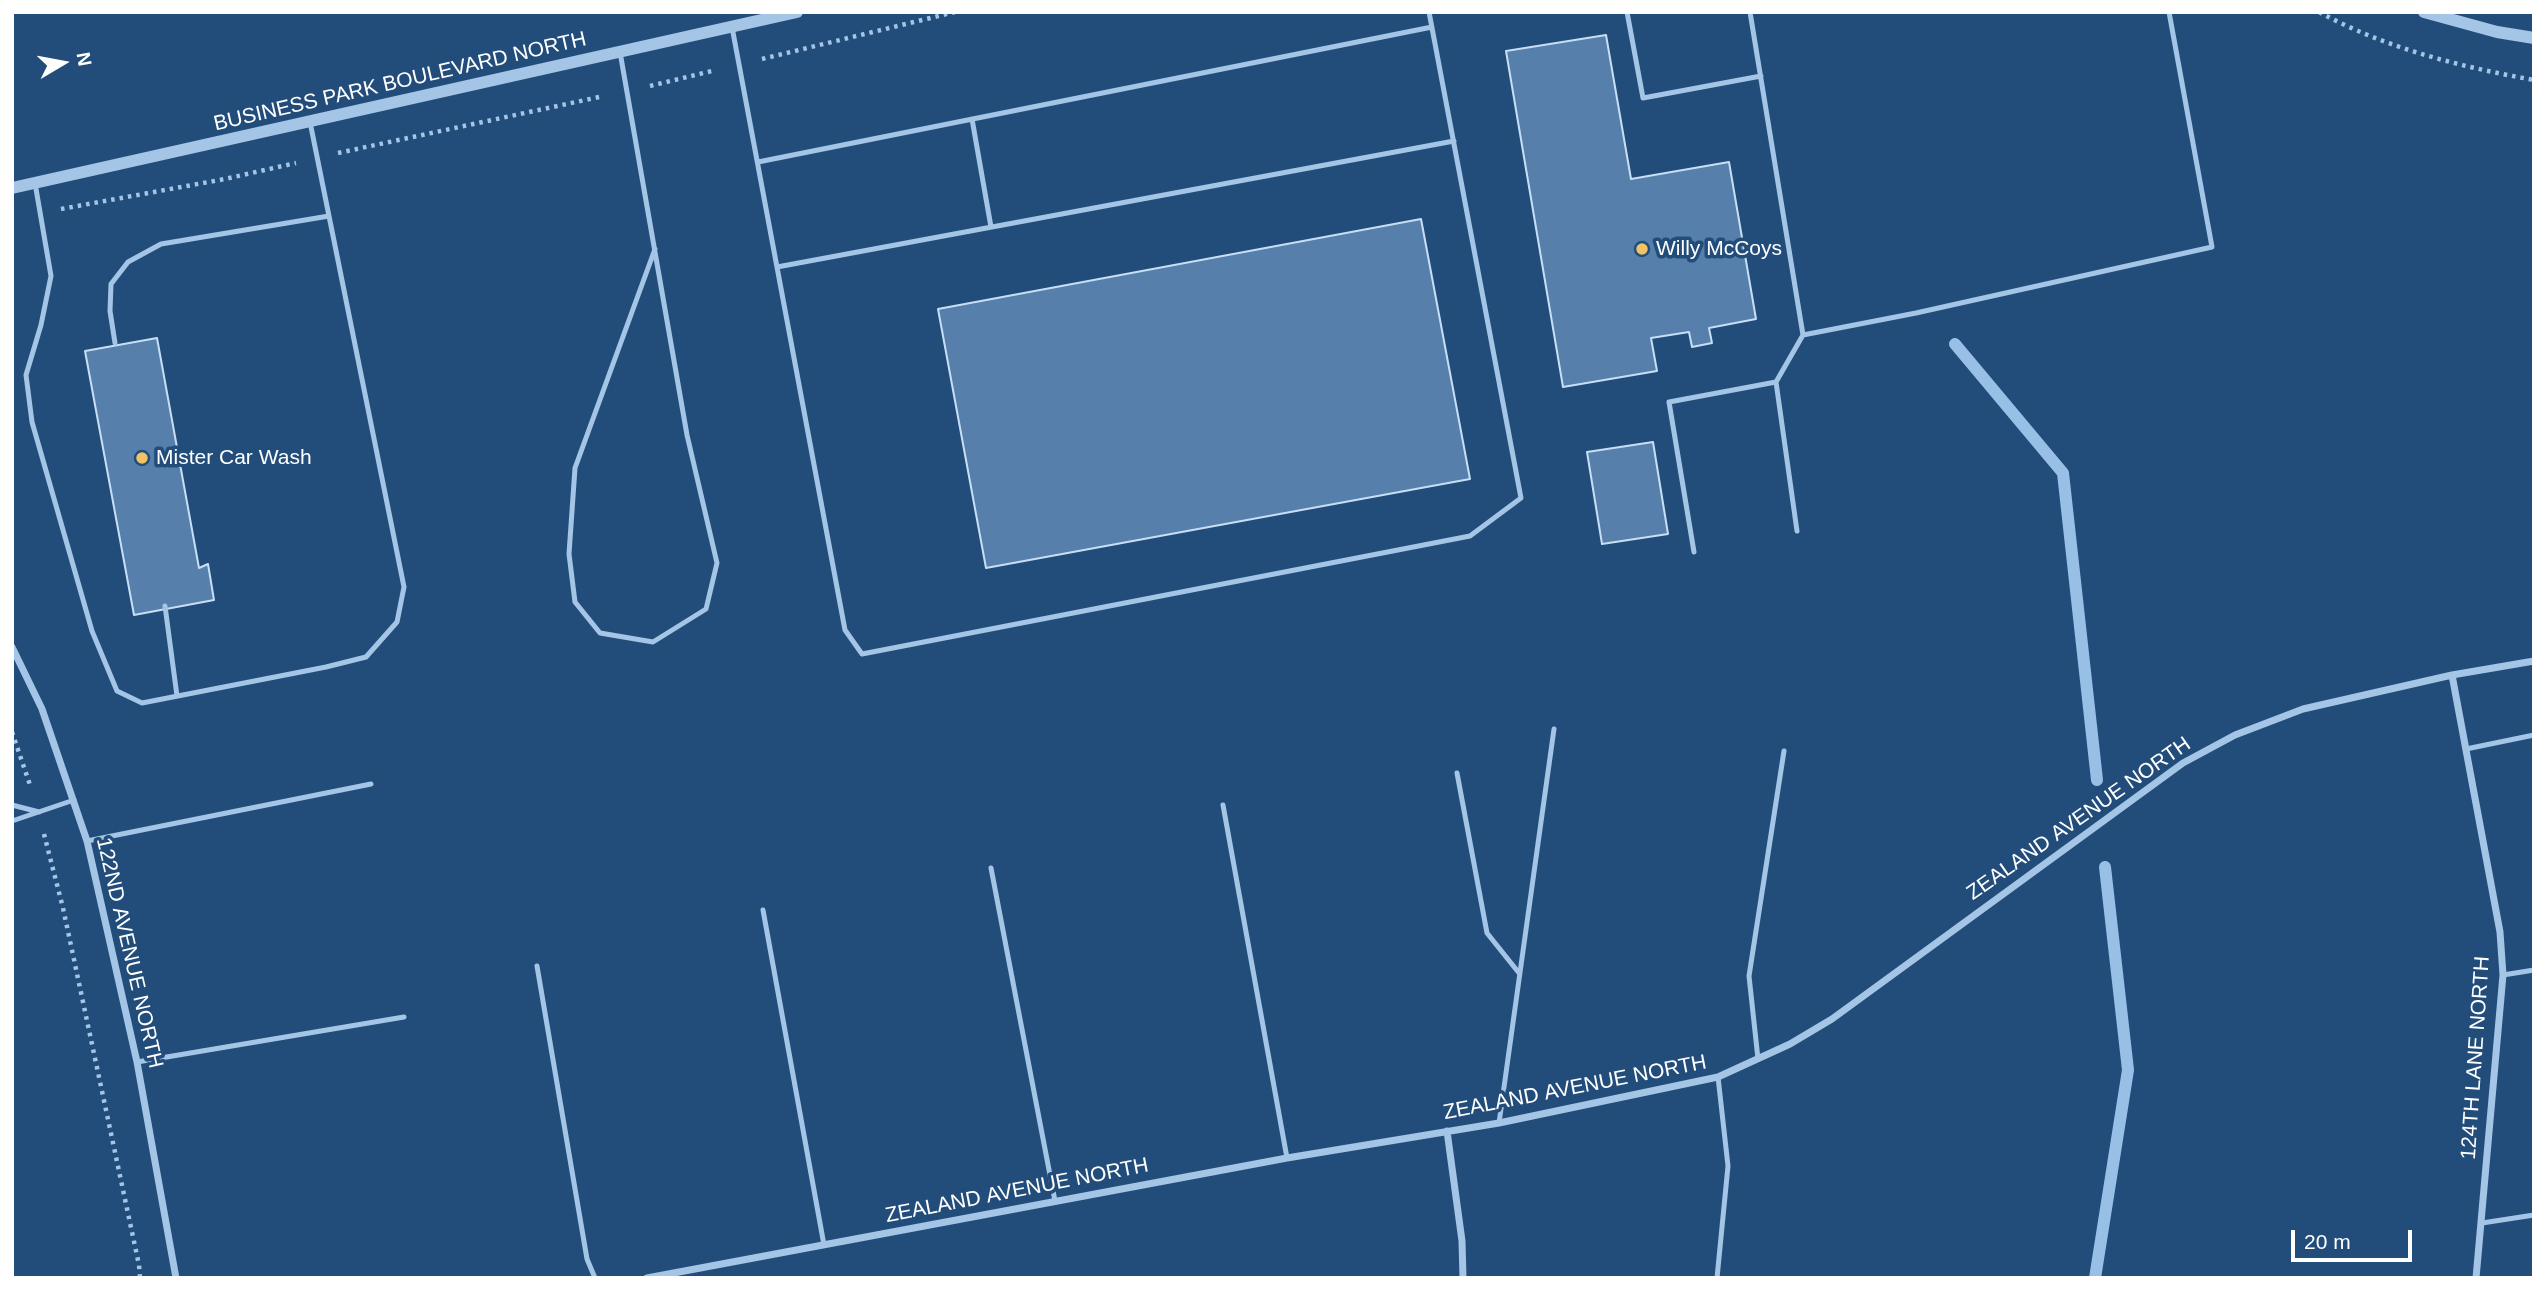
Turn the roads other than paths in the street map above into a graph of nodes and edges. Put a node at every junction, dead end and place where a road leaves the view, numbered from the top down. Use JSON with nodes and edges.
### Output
{"nodes":[{"id":1,"x":797,"y":12,"type":"edge"},
{"id":2,"x":1429,"y":12,"type":"edge"},
{"id":3,"x":1627,"y":12,"type":"edge"},
{"id":4,"x":1750,"y":12,"type":"edge"},
{"id":5,"x":2169,"y":12,"type":"edge"},
{"id":6,"x":2424,"y":12,"type":"edge"},
{"id":7,"x":732,"y":27,"type":"junction"},
{"id":8,"x":1432,"y":27,"type":"junction"},
{"id":9,"x":2534,"y":38,"type":"edge"},
{"id":10,"x":620,"y":52,"type":"junction"},
{"id":11,"x":1761,"y":76,"type":"junction"},
{"id":12,"x":972,"y":120,"type":"junction"},
{"id":13,"x":310,"y":122,"type":"junction"},
{"id":14,"x":1454,"y":141,"type":"junction"},
{"id":15,"x":758,"y":162,"type":"junction"},
{"id":16,"x":35,"y":183,"type":"junction"},
{"id":17,"x":12,"y":188,"type":"edge"},
{"id":18,"x":329,"y":216,"type":"junction"},
{"id":19,"x":990,"y":227,"type":"junction"},
{"id":20,"x":655,"y":249,"type":"junction"},
{"id":21,"x":777,"y":267,"type":"junction"},
{"id":22,"x":1803,"y":335,"type":"junction"},
{"id":23,"x":115,"y":343,"type":"dead end"},
{"id":24,"x":1776,"y":382,"type":"junction"},
{"id":25,"x":1797,"y":531,"type":"dead end"},
{"id":26,"x":1694,"y":552,"type":"dead end"},
{"id":27,"x":165,"y":606,"type":"dead end"},
{"id":28,"x":12,"y":647,"type":"edge"},
{"id":29,"x":2534,"y":661,"type":"edge"},
{"id":30,"x":2452,"y":676,"type":"junction"},
{"id":31,"x":177,"y":696,"type":"junction"},
{"id":32,"x":1554,"y":729,"type":"dead end"},
{"id":33,"x":2534,"y":735,"type":"edge"},
{"id":34,"x":2466,"y":749,"type":"junction"},
{"id":35,"x":1784,"y":751,"type":"dead end"},
{"id":36,"x":1457,"y":773,"type":"dead end"},
{"id":37,"x":371,"y":784,"type":"dead end"},
{"id":38,"x":74,"y":800,"type":"junction"},
{"id":39,"x":1223,"y":805,"type":"dead end"},
{"id":40,"x":12,"y":806,"type":"edge"},
{"id":41,"x":39,"y":812,"type":"junction"},
{"id":42,"x":12,"y":821,"type":"edge"},
{"id":43,"x":88,"y":841,"type":"junction"},
{"id":44,"x":991,"y":868,"type":"dead end"},
{"id":45,"x":763,"y":910,"type":"dead end"},
{"id":46,"x":537,"y":966,"type":"dead end"},
{"id":47,"x":2534,"y":970,"type":"edge"},
{"id":48,"x":1520,"y":973,"type":"junction"},
{"id":49,"x":2503,"y":975,"type":"junction"},
{"id":50,"x":404,"y":1017,"type":"dead end"},
{"id":51,"x":1758,"y":1059,"type":"junction"},
{"id":52,"x":136,"y":1062,"type":"junction"},
{"id":53,"x":1718,"y":1077,"type":"junction"},
{"id":54,"x":1499,"y":1123,"type":"junction"},
{"id":55,"x":1447,"y":1131,"type":"junction"},
{"id":56,"x":1287,"y":1158,"type":"junction"},
{"id":57,"x":1055,"y":1200,"type":"junction"},
{"id":58,"x":2534,"y":1215,"type":"edge"},
{"id":59,"x":2482,"y":1223,"type":"junction"},
{"id":60,"x":824,"y":1245,"type":"junction"},
{"id":61,"x":176,"y":1278,"type":"edge"},
{"id":62,"x":594,"y":1278,"type":"edge"},
{"id":63,"x":647,"y":1278,"type":"edge"},
{"id":64,"x":1463,"y":1278,"type":"edge"},
{"id":65,"x":1717,"y":1278,"type":"edge"},
{"id":66,"x":2476,"y":1278,"type":"edge"}],
"edges":[{"from":1,"to":7,"type":"street","name":"BUSINESS PARK BOULEVARD NORTH"},
{"from":2,"to":8,"type":"lane"},
{"from":3,"to":11,"type":"lane"},
{"from":4,"to":11,"type":"lane"},
{"from":5,"to":22,"type":"lane"},
{"from":6,"to":9,"type":"street"},
{"from":7,"to":10,"type":"street","name":"BUSINESS PARK BOULEVARD NORTH"},
{"from":7,"to":15,"type":"lane"},
{"from":8,"to":12,"type":"lane"},
{"from":8,"to":14,"type":"lane"},
{"from":10,"to":13,"type":"street","name":"BUSINESS PARK BOULEVARD NORTH"},
{"from":10,"to":20,"type":"lane"},
{"from":11,"to":22,"type":"lane"},
{"from":12,"to":15,"type":"lane"},
{"from":12,"to":19,"type":"lane"},
{"from":13,"to":16,"type":"street","name":"BUSINESS PARK BOULEVARD NORTH"},
{"from":13,"to":18,"type":"lane"},
{"from":14,"to":19,"type":"lane"},
{"from":14,"to":21,"type":"lane"},
{"from":15,"to":21,"type":"lane"},
{"from":16,"to":17,"type":"street","name":"BUSINESS PARK BOULEVARD NORTH"},
{"from":16,"to":31,"type":"lane"},
{"from":18,"to":23,"type":"lane"},
{"from":18,"to":31,"type":"lane"},
{"from":19,"to":21,"type":"lane"},
{"from":20,"to":20,"type":"lane"},
{"from":22,"to":24,"type":"lane"},
{"from":24,"to":25,"type":"lane"},
{"from":24,"to":26,"type":"lane"},
{"from":27,"to":31,"type":"lane"},
{"from":28,"to":38,"type":"street","name":"122ND AVENUE NORTH"},
{"from":29,"to":30,"type":"street","name":"ZEALAND AVENUE NORTH"},
{"from":30,"to":34,"type":"street","name":"124TH LANE NORTH"},
{"from":30,"to":51,"type":"street","name":"ZEALAND AVENUE NORTH"},
{"from":32,"to":48,"type":"lane"},
{"from":33,"to":34,"type":"lane"},
{"from":34,"to":49,"type":"street","name":"124TH LANE NORTH"},
{"from":35,"to":51,"type":"lane"},
{"from":36,"to":48,"type":"lane"},
{"from":37,"to":43,"type":"lane"},
{"from":38,"to":41,"type":"lane"},
{"from":38,"to":43,"type":"street","name":"122ND AVENUE NORTH"},
{"from":39,"to":56,"type":"lane"},
{"from":40,"to":41,"type":"lane"},
{"from":41,"to":42,"type":"lane"},
{"from":43,"to":52,"type":"street","name":"122ND AVENUE NORTH"},
{"from":44,"to":57,"type":"lane"},
{"from":45,"to":60,"type":"lane"},
{"from":46,"to":62,"type":"lane"},
{"from":47,"to":49,"type":"lane"},
{"from":48,"to":54,"type":"lane"},
{"from":49,"to":59,"type":"street","name":"124TH LANE NORTH"},
{"from":50,"to":52,"type":"lane"},
{"from":51,"to":53,"type":"street","name":"ZEALAND AVENUE NORTH"},
{"from":52,"to":61,"type":"street","name":"122ND AVENUE NORTH"},
{"from":53,"to":54,"type":"street","name":"ZEALAND AVENUE NORTH"},
{"from":53,"to":65,"type":"lane"},
{"from":54,"to":55,"type":"street","name":"ZEALAND AVENUE NORTH"},
{"from":55,"to":56,"type":"street","name":"ZEALAND AVENUE NORTH"},
{"from":55,"to":64,"type":"street"},
{"from":56,"to":57,"type":"street","name":"ZEALAND AVENUE NORTH"},
{"from":57,"to":60,"type":"street","name":"ZEALAND AVENUE NORTH"},
{"from":58,"to":59,"type":"lane"},
{"from":59,"to":66,"type":"street","name":"124TH LANE NORTH"},
{"from":60,"to":63,"type":"street","name":"ZEALAND AVENUE NORTH"}]}
